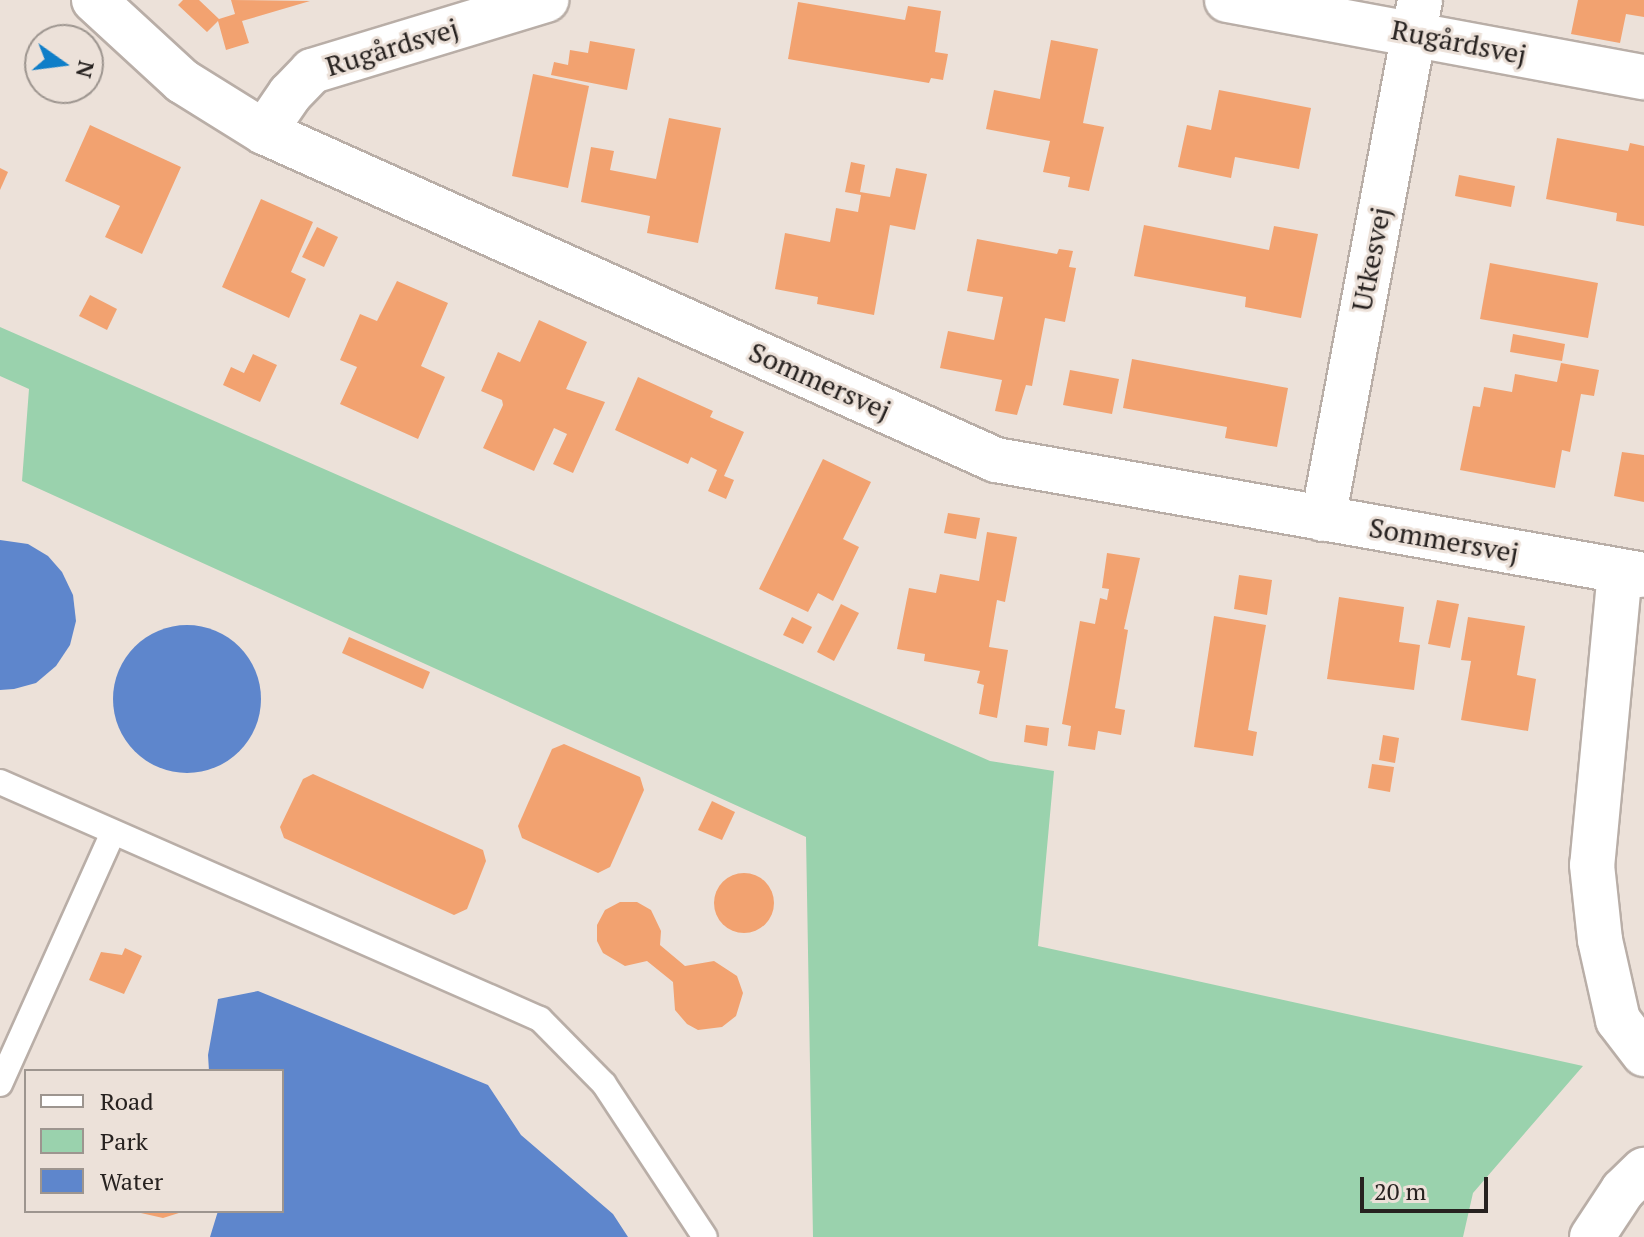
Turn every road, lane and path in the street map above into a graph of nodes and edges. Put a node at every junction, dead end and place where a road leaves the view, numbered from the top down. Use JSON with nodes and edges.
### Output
{"nodes":[{"id":1,"x":94,"y":0,"type":"edge"},
{"id":2,"x":546,"y":0,"type":"edge"},
{"id":3,"x":1227,"y":0,"type":"edge"},
{"id":4,"x":1416,"y":17,"type":"edge"},
{"id":5,"x":1644,"y":77,"type":"edge"},
{"id":6,"x":264,"y":132,"type":"junction"},
{"id":7,"x":1323,"y":519,"type":"junction"},
{"id":8,"x":1632,"y":573,"type":"edge"},
{"id":9,"x":0,"y":782,"type":"edge"},
{"id":10,"x":113,"y":832,"type":"junction"},
{"id":11,"x":1644,"y":1054,"type":"edge"},
{"id":12,"x":0,"y":1084,"type":"edge"},
{"id":13,"x":1644,"y":1170,"type":"edge"},
{"id":14,"x":705,"y":1237,"type":"edge"},
{"id":15,"x":1592,"y":1237,"type":"edge"}],
"edges":[{"from":1,"to":6,"type":"street","name":"Sommersvej"},
{"from":2,"to":6,"type":"street","name":"Rugårdsvej"},
{"from":3,"to":4,"type":"street","name":"Rugårdsvej"},
{"from":4,"to":5,"type":"street","name":"Rugårdsvej"},
{"from":4,"to":7,"type":"street","name":"Utkesvej"},
{"from":6,"to":7,"type":"street","name":"Sommersvej"},
{"from":7,"to":8,"type":"street","name":"Sommersvej"},
{"from":8,"to":11,"type":"street","name":"Sommersvej"},
{"from":9,"to":10,"type":"lane"},
{"from":10,"to":12,"type":"lane"},
{"from":10,"to":14,"type":"lane"},
{"from":13,"to":15,"type":"street"}]}
